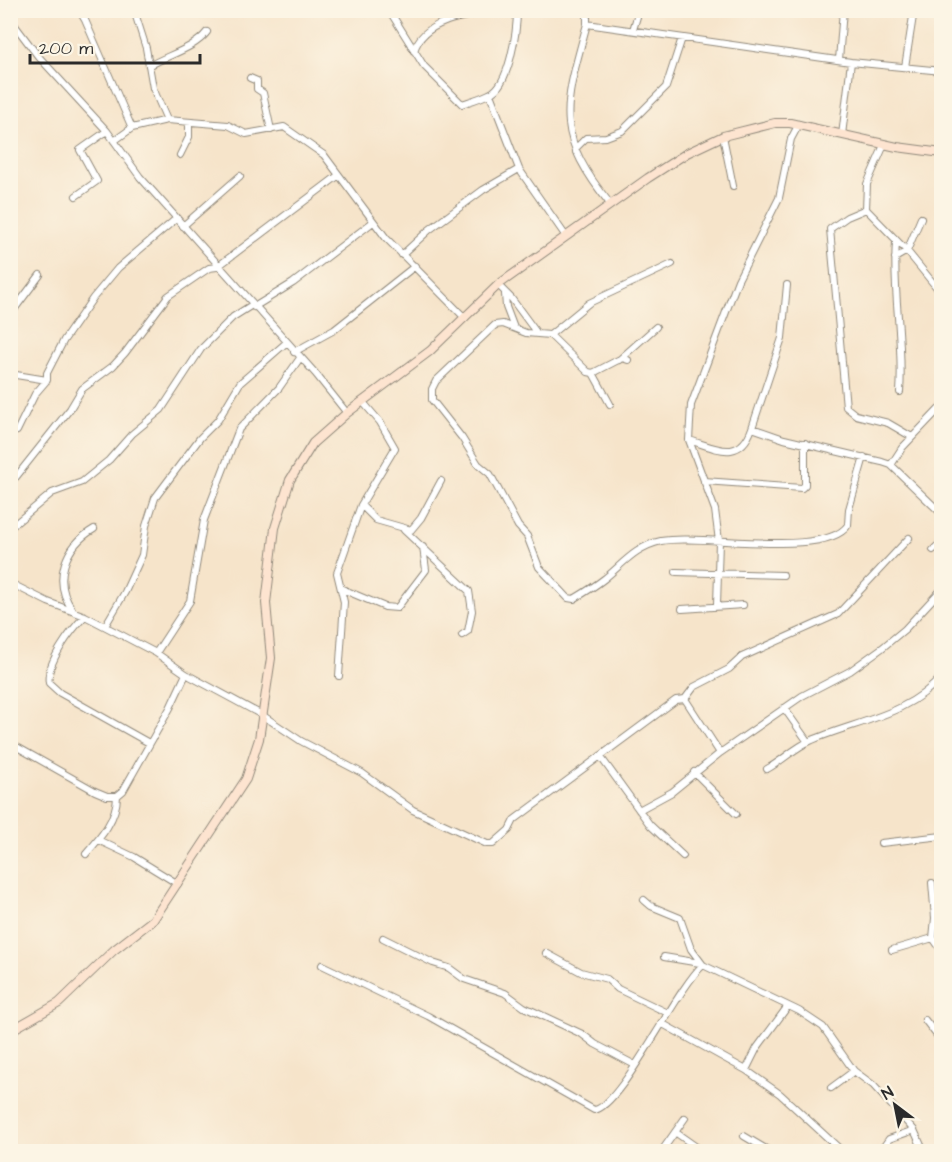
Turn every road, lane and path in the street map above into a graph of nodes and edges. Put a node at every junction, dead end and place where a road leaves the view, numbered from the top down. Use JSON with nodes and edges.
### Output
{"nodes":[{"id":1,"x":79,"y":10,"type":"edge"},
{"id":2,"x":134,"y":10,"type":"edge"},
{"id":3,"x":389,"y":10,"type":"edge"},
{"id":4,"x":507,"y":10,"type":"edge"},
{"id":5,"x":517,"y":10,"type":"edge"},
{"id":6,"x":586,"y":10,"type":"edge"},
{"id":7,"x":639,"y":10,"type":"edge"},
{"id":8,"x":843,"y":10,"type":"edge"},
{"id":9,"x":914,"y":10,"type":"edge"},
{"id":10,"x":10,"y":19,"type":"edge"},
{"id":11,"x":586,"y":24,"type":"junction"},
{"id":12,"x":633,"y":30,"type":"junction"},
{"id":13,"x":207,"y":32,"type":"dead end"},
{"id":14,"x":682,"y":38,"type":"junction"},
{"id":15,"x":414,"y":51,"type":"junction"},
{"id":16,"x":839,"y":60,"type":"junction"},
{"id":17,"x":851,"y":62,"type":"junction"},
{"id":18,"x":149,"y":66,"type":"junction"},
{"id":19,"x":905,"y":67,"type":"junction"},
{"id":20,"x":942,"y":71,"type":"edge"},
{"id":21,"x":250,"y":78,"type":"dead end"},
{"id":22,"x":490,"y":94,"type":"junction"},
{"id":23,"x":167,"y":120,"type":"junction"},
{"id":24,"x":189,"y":122,"type":"junction"},
{"id":25,"x":799,"y":124,"type":"junction"},
{"id":26,"x":132,"y":128,"type":"junction"},
{"id":27,"x":272,"y":130,"type":"junction"},
{"id":28,"x":107,"y":131,"type":"junction"},
{"id":29,"x":842,"y":135,"type":"junction"},
{"id":30,"x":723,"y":136,"type":"junction"},
{"id":31,"x":114,"y":141,"type":"junction"},
{"id":32,"x":884,"y":145,"type":"junction"},
{"id":33,"x":942,"y":153,"type":"edge"},
{"id":34,"x":180,"y":154,"type":"dead end"},
{"id":35,"x":576,"y":156,"type":"junction"},
{"id":36,"x":519,"y":169,"type":"junction"},
{"id":37,"x":339,"y":175,"type":"junction"},
{"id":38,"x":240,"y":176,"type":"dead end"},
{"id":39,"x":734,"y":186,"type":"dead end"},
{"id":40,"x":76,"y":196,"type":"dead end"},
{"id":41,"x":611,"y":205,"type":"junction"},
{"id":42,"x":866,"y":209,"type":"junction"},
{"id":43,"x":177,"y":218,"type":"junction"},
{"id":44,"x":921,"y":218,"type":"dead end"},
{"id":45,"x":373,"y":222,"type":"junction"},
{"id":46,"x":183,"y":226,"type":"junction"},
{"id":47,"x":565,"y":235,"type":"junction"},
{"id":48,"x":896,"y":242,"type":"junction"},
{"id":49,"x":907,"y":251,"type":"junction"},
{"id":50,"x":402,"y":255,"type":"junction"},
{"id":51,"x":895,"y":258,"type":"junction"},
{"id":52,"x":672,"y":264,"type":"dead end"},
{"id":53,"x":414,"y":266,"type":"junction"},
{"id":54,"x":217,"y":267,"type":"junction"},
{"id":55,"x":40,"y":275,"type":"dead end"},
{"id":56,"x":498,"y":285,"type":"junction"},
{"id":57,"x":787,"y":285,"type":"dead end"},
{"id":58,"x":505,"y":294,"type":"junction"},
{"id":59,"x":942,"y":294,"type":"edge"},
{"id":60,"x":14,"y":303,"type":"edge"},
{"id":61,"x":253,"y":306,"type":"junction"},
{"id":62,"x":10,"y":315,"type":"edge"},
{"id":63,"x":465,"y":318,"type":"junction"},
{"id":64,"x":656,"y":327,"type":"dead end"},
{"id":65,"x":514,"y":328,"type":"junction"},
{"id":66,"x":536,"y":332,"type":"junction"},
{"id":67,"x":550,"y":335,"type":"junction"},
{"id":68,"x":287,"y":342,"type":"junction"},
{"id":69,"x":294,"y":352,"type":"junction"},
{"id":70,"x":300,"y":358,"type":"junction"},
{"id":71,"x":618,"y":360,"type":"junction"},
{"id":72,"x":628,"y":360,"type":"dead end"},
{"id":73,"x":593,"y":373,"type":"junction"},
{"id":74,"x":10,"y":374,"type":"edge"},
{"id":75,"x":47,"y":380,"type":"junction"},
{"id":76,"x":900,"y":392,"type":"dead end"},
{"id":77,"x":362,"y":401,"type":"junction"},
{"id":78,"x":610,"y":404,"type":"dead end"},
{"id":79,"x":942,"y":406,"type":"edge"},
{"id":80,"x":347,"y":413,"type":"junction"},
{"id":81,"x":752,"y":428,"type":"junction"},
{"id":82,"x":17,"y":431,"type":"dead end"},
{"id":83,"x":912,"y":437,"type":"junction"},
{"id":84,"x":689,"y":440,"type":"junction"},
{"id":85,"x":805,"y":443,"type":"junction"},
{"id":86,"x":864,"y":457,"type":"junction"},
{"id":87,"x":891,"y":465,"type":"junction"},
{"id":88,"x":16,"y":477,"type":"dead end"},
{"id":89,"x":441,"y":481,"type":"dead end"},
{"id":90,"x":704,"y":481,"type":"junction"},
{"id":91,"x":361,"y":505,"type":"junction"},
{"id":92,"x":942,"y":514,"type":"edge"},
{"id":93,"x":10,"y":528,"type":"edge"},
{"id":94,"x":94,"y":529,"type":"dead end"},
{"id":95,"x":404,"y":530,"type":"junction"},
{"id":96,"x":909,"y":538,"type":"dead end"},
{"id":97,"x":719,"y":541,"type":"junction"},
{"id":98,"x":942,"y":541,"type":"edge"},
{"id":99,"x":423,"y":546,"type":"junction"},
{"id":100,"x":933,"y":550,"type":"dead end"},
{"id":101,"x":676,"y":572,"type":"dead end"},
{"id":102,"x":717,"y":572,"type":"junction"},
{"id":103,"x":783,"y":575,"type":"dead end"},
{"id":104,"x":11,"y":584,"type":"edge"},
{"id":105,"x":342,"y":589,"type":"junction"},
{"id":106,"x":942,"y":589,"type":"edge"},
{"id":107,"x":717,"y":605,"type":"junction"},
{"id":108,"x":743,"y":605,"type":"dead end"},
{"id":109,"x":72,"y":609,"type":"junction"},
{"id":110,"x":682,"y":609,"type":"dead end"},
{"id":111,"x":85,"y":616,"type":"junction"},
{"id":112,"x":105,"y":626,"type":"junction"},
{"id":113,"x":462,"y":635,"type":"dead end"},
{"id":114,"x":156,"y":653,"type":"junction"},
{"id":115,"x":186,"y":674,"type":"junction"},
{"id":116,"x":339,"y":676,"type":"dead end"},
{"id":117,"x":942,"y":676,"type":"edge"},
{"id":118,"x":685,"y":699,"type":"junction"},
{"id":119,"x":784,"y":708,"type":"junction"},
{"id":120,"x":262,"y":715,"type":"junction"},
{"id":121,"x":149,"y":742,"type":"junction"},
{"id":122,"x":808,"y":742,"type":"junction"},
{"id":123,"x":17,"y":747,"type":"dead end"},
{"id":124,"x":720,"y":753,"type":"junction"},
{"id":125,"x":600,"y":756,"type":"junction"},
{"id":126,"x":767,"y":769,"type":"dead end"},
{"id":127,"x":694,"y":772,"type":"junction"},
{"id":128,"x":117,"y":796,"type":"junction"},
{"id":129,"x":639,"y":810,"type":"junction"},
{"id":130,"x":736,"y":814,"type":"dead end"},
{"id":131,"x":942,"y":836,"type":"edge"},
{"id":132,"x":98,"y":840,"type":"junction"},
{"id":133,"x":880,"y":843,"type":"dead end"},
{"id":134,"x":86,"y":854,"type":"dead end"},
{"id":135,"x":683,"y":856,"type":"dead end"},
{"id":136,"x":932,"y":883,"type":"dead end"},
{"id":137,"x":178,"y":885,"type":"junction"},
{"id":138,"x":644,"y":900,"type":"dead end"},
{"id":139,"x":383,"y":938,"type":"dead end"},
{"id":140,"x":933,"y":938,"type":"junction"},
{"id":141,"x":892,"y":950,"type":"dead end"},
{"id":142,"x":942,"y":951,"type":"edge"},
{"id":143,"x":546,"y":953,"type":"dead end"},
{"id":144,"x":664,"y":957,"type":"dead end"},
{"id":145,"x":701,"y":964,"type":"junction"},
{"id":146,"x":322,"y":965,"type":"dead end"},
{"id":147,"x":788,"y":1006,"type":"junction"},
{"id":148,"x":668,"y":1013,"type":"junction"},
{"id":149,"x":926,"y":1020,"type":"dead end"},
{"id":150,"x":662,"y":1023,"type":"junction"},
{"id":151,"x":10,"y":1031,"type":"edge"},
{"id":152,"x":942,"y":1042,"type":"edge"},
{"id":153,"x":635,"y":1065,"type":"junction"},
{"id":154,"x":746,"y":1070,"type":"junction"},
{"id":155,"x":854,"y":1071,"type":"junction"},
{"id":156,"x":831,"y":1088,"type":"dead end"},
{"id":157,"x":685,"y":1118,"type":"dead end"},
{"id":158,"x":914,"y":1130,"type":"junction"},
{"id":159,"x":675,"y":1132,"type":"junction"},
{"id":160,"x":744,"y":1137,"type":"dead end"},
{"id":161,"x":708,"y":1150,"type":"edge"},
{"id":162,"x":661,"y":1152,"type":"edge"},
{"id":163,"x":771,"y":1152,"type":"edge"},
{"id":164,"x":843,"y":1152,"type":"edge"},
{"id":165,"x":880,"y":1152,"type":"edge"},
{"id":166,"x":924,"y":1152,"type":"edge"}],
"edges":[{"from":1,"to":26,"type":"street"},
{"from":2,"to":18,"type":"street"},
{"from":3,"to":15,"type":"street"},
{"from":4,"to":15,"type":"street"},
{"from":5,"to":22,"type":"street"},
{"from":6,"to":11,"type":"street"},
{"from":7,"to":12,"type":"street"},
{"from":8,"to":16,"type":"street"},
{"from":9,"to":19,"type":"street"},
{"from":10,"to":28,"type":"street"},
{"from":11,"to":12,"type":"street"},
{"from":11,"to":35,"type":"street"},
{"from":12,"to":14,"type":"street"},
{"from":13,"to":18,"type":"street"},
{"from":14,"to":16,"type":"street"},
{"from":14,"to":35,"type":"street"},
{"from":15,"to":22,"type":"street"},
{"from":16,"to":17,"type":"street"},
{"from":17,"to":19,"type":"street"},
{"from":17,"to":29,"type":"street"},
{"from":18,"to":23,"type":"street"},
{"from":19,"to":20,"type":"street"},
{"from":21,"to":27,"type":"street"},
{"from":22,"to":36,"type":"street"},
{"from":23,"to":24,"type":"street"},
{"from":23,"to":26,"type":"street"},
{"from":24,"to":27,"type":"street"},
{"from":24,"to":34,"type":"street"},
{"from":25,"to":29,"type":"street"},
{"from":25,"to":30,"type":"street"},
{"from":25,"to":84,"type":"street"},
{"from":26,"to":31,"type":"street"},
{"from":27,"to":37,"type":"street"},
{"from":28,"to":31,"type":"street"},
{"from":28,"to":40,"type":"street"},
{"from":29,"to":32,"type":"street"},
{"from":30,"to":39,"type":"street"},
{"from":30,"to":41,"type":"street"},
{"from":31,"to":43,"type":"street"},
{"from":32,"to":33,"type":"street"},
{"from":32,"to":42,"type":"street"},
{"from":35,"to":41,"type":"street"},
{"from":36,"to":47,"type":"street"},
{"from":36,"to":50,"type":"street"},
{"from":37,"to":45,"type":"street"},
{"from":37,"to":54,"type":"street"},
{"from":38,"to":46,"type":"street"},
{"from":41,"to":47,"type":"street"},
{"from":42,"to":48,"type":"street"},
{"from":42,"to":83,"type":"street"},
{"from":43,"to":46,"type":"street"},
{"from":43,"to":75,"type":"street"},
{"from":44,"to":49,"type":"street"},
{"from":45,"to":50,"type":"street"},
{"from":45,"to":61,"type":"street"},
{"from":46,"to":54,"type":"street"},
{"from":47,"to":56,"type":"street"},
{"from":48,"to":49,"type":"street"},
{"from":48,"to":51,"type":"street"},
{"from":49,"to":51,"type":"street"},
{"from":49,"to":59,"type":"street"},
{"from":50,"to":53,"type":"street"},
{"from":51,"to":76,"type":"street"},
{"from":52,"to":67,"type":"street"},
{"from":53,"to":63,"type":"street"},
{"from":53,"to":69,"type":"street"},
{"from":54,"to":61,"type":"street"},
{"from":54,"to":88,"type":"street"},
{"from":55,"to":60,"type":"street"},
{"from":56,"to":58,"type":"street"},
{"from":56,"to":63,"type":"street"},
{"from":57,"to":81,"type":"street"},
{"from":58,"to":65,"type":"street"},
{"from":58,"to":66,"type":"street"},
{"from":60,"to":62,"type":"street"},
{"from":61,"to":68,"type":"street"},
{"from":61,"to":93,"type":"street"},
{"from":63,"to":77,"type":"street"},
{"from":64,"to":71,"type":"street"},
{"from":65,"to":66,"type":"street"},
{"from":65,"to":97,"type":"street"},
{"from":66,"to":67,"type":"street"},
{"from":67,"to":73,"type":"street"},
{"from":68,"to":69,"type":"street"},
{"from":68,"to":112,"type":"street"},
{"from":69,"to":70,"type":"street"},
{"from":70,"to":80,"type":"street"},
{"from":70,"to":114,"type":"street"},
{"from":71,"to":72,"type":"street"},
{"from":71,"to":73,"type":"street"},
{"from":73,"to":78,"type":"street"},
{"from":74,"to":75,"type":"street"},
{"from":75,"to":82,"type":"street"},
{"from":77,"to":80,"type":"street"},
{"from":77,"to":91,"type":"street"},
{"from":79,"to":83,"type":"street"},
{"from":80,"to":120,"type":"street"},
{"from":81,"to":84,"type":"street"},
{"from":81,"to":85,"type":"street"},
{"from":83,"to":87,"type":"street"},
{"from":84,"to":90,"type":"street"},
{"from":85,"to":86,"type":"street"},
{"from":85,"to":90,"type":"street"},
{"from":86,"to":87,"type":"street"},
{"from":86,"to":97,"type":"street"},
{"from":87,"to":92,"type":"street"},
{"from":89,"to":95,"type":"street"},
{"from":90,"to":97,"type":"street"},
{"from":91,"to":95,"type":"street"},
{"from":91,"to":105,"type":"street"},
{"from":94,"to":109,"type":"street"},
{"from":95,"to":99,"type":"street"},
{"from":96,"to":118,"type":"street"},
{"from":97,"to":102,"type":"street"},
{"from":98,"to":100,"type":"street"},
{"from":99,"to":105,"type":"street"},
{"from":99,"to":113,"type":"street"},
{"from":101,"to":102,"type":"street"},
{"from":102,"to":103,"type":"street"},
{"from":102,"to":107,"type":"street"},
{"from":104,"to":109,"type":"street"},
{"from":105,"to":116,"type":"street"},
{"from":106,"to":119,"type":"street"},
{"from":107,"to":108,"type":"street"},
{"from":107,"to":110,"type":"street"},
{"from":109,"to":111,"type":"street"},
{"from":111,"to":112,"type":"street"},
{"from":111,"to":121,"type":"street"},
{"from":112,"to":114,"type":"street"},
{"from":114,"to":115,"type":"street"},
{"from":115,"to":120,"type":"street"},
{"from":115,"to":121,"type":"street"},
{"from":117,"to":122,"type":"street"},
{"from":118,"to":124,"type":"street"},
{"from":118,"to":125,"type":"street"},
{"from":119,"to":122,"type":"street"},
{"from":119,"to":124,"type":"street"},
{"from":120,"to":125,"type":"street"},
{"from":120,"to":137,"type":"street"},
{"from":121,"to":128,"type":"street"},
{"from":122,"to":126,"type":"street"},
{"from":123,"to":128,"type":"street"},
{"from":124,"to":127,"type":"street"},
{"from":125,"to":129,"type":"street"},
{"from":127,"to":129,"type":"street"},
{"from":127,"to":130,"type":"street"},
{"from":128,"to":132,"type":"street"},
{"from":129,"to":135,"type":"street"},
{"from":131,"to":133,"type":"street"},
{"from":132,"to":134,"type":"street"},
{"from":132,"to":137,"type":"street"},
{"from":136,"to":140,"type":"street"},
{"from":137,"to":151,"type":"street"},
{"from":138,"to":145,"type":"street"},
{"from":139,"to":153,"type":"street"},
{"from":140,"to":141,"type":"street"},
{"from":140,"to":142,"type":"street"},
{"from":143,"to":148,"type":"street"},
{"from":144,"to":145,"type":"street"},
{"from":145,"to":147,"type":"street"},
{"from":145,"to":148,"type":"street"},
{"from":146,"to":153,"type":"street"},
{"from":147,"to":154,"type":"street"},
{"from":147,"to":155,"type":"street"},
{"from":148,"to":150,"type":"street"},
{"from":149,"to":152,"type":"street"},
{"from":150,"to":153,"type":"street"},
{"from":150,"to":154,"type":"street"},
{"from":154,"to":164,"type":"street"},
{"from":155,"to":156,"type":"street"},
{"from":155,"to":158,"type":"street"},
{"from":157,"to":159,"type":"street"},
{"from":158,"to":165,"type":"street"},
{"from":158,"to":166,"type":"street"},
{"from":159,"to":161,"type":"street"},
{"from":159,"to":162,"type":"street"},
{"from":160,"to":163,"type":"street"}]}
